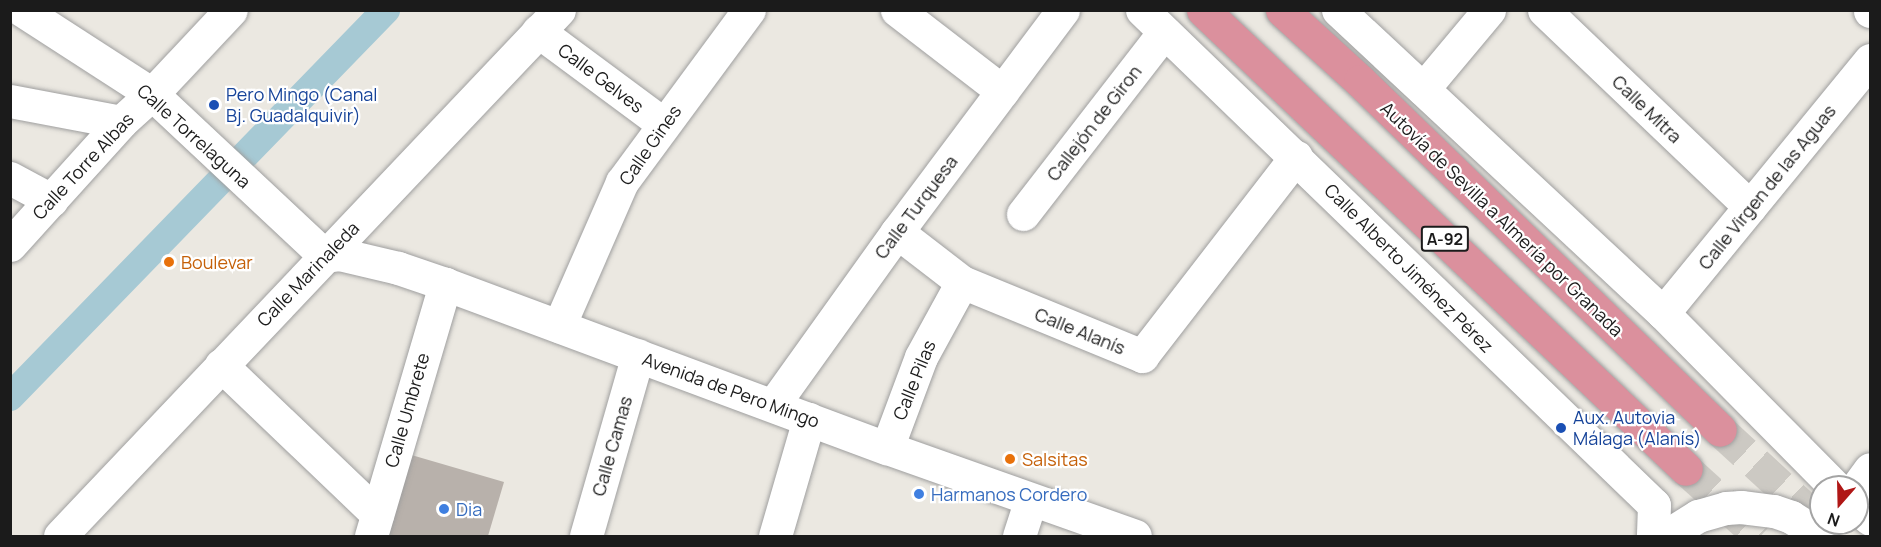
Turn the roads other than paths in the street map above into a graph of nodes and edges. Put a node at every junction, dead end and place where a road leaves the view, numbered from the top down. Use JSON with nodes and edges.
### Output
{"nodes":[{"id":1,"x":22,"y":10,"type":"edge"},
{"id":2,"x":231,"y":10,"type":"edge"},
{"id":3,"x":749,"y":10,"type":"edge"},
{"id":4,"x":897,"y":10,"type":"edge"},
{"id":5,"x":1063,"y":10,"type":"edge"},
{"id":6,"x":1203,"y":10,"type":"edge"},
{"id":7,"x":1282,"y":10,"type":"edge"},
{"id":8,"x":1338,"y":10,"type":"edge"},
{"id":9,"x":1489,"y":10,"type":"edge"},
{"id":10,"x":1544,"y":10,"type":"edge"},
{"id":11,"x":553,"y":16,"type":"edge"},
{"id":12,"x":1153,"y":21,"type":"edge"},
{"id":13,"x":1870,"y":60,"type":"edge"},
{"id":14,"x":1423,"y":89,"type":"junction"},
{"id":15,"x":1002,"y":91,"type":"junction"},
{"id":16,"x":152,"y":94,"type":"junction"},
{"id":17,"x":10,"y":101,"type":"edge"},
{"id":18,"x":121,"y":122,"type":"junction"},
{"id":19,"x":663,"y":124,"type":"junction"},
{"id":20,"x":1296,"y":156,"type":"junction"},
{"id":21,"x":10,"y":178,"type":"edge"},
{"id":22,"x":51,"y":200,"type":"junction"},
{"id":23,"x":1750,"y":207,"type":"junction"},
{"id":24,"x":1023,"y":214,"type":"dead end"},
{"id":25,"x":897,"y":232,"type":"junction"},
{"id":26,"x":10,"y":244,"type":"edge"},
{"id":27,"x":325,"y":255,"type":"junction"},
{"id":28,"x":962,"y":282,"type":"junction"},
{"id":29,"x":445,"y":284,"type":"junction"},
{"id":30,"x":1663,"y":313,"type":"junction"},
{"id":31,"x":559,"y":326,"type":"junction"},
{"id":32,"x":638,"y":356,"type":"junction"},
{"id":33,"x":221,"y":365,"type":"junction"},
{"id":34,"x":773,"y":405,"type":"junction"},
{"id":35,"x":809,"y":419,"type":"junction"},
{"id":36,"x":1720,"y":430,"type":"tunnel mouth"},
{"id":37,"x":887,"y":448,"type":"junction"},
{"id":38,"x":1686,"y":469,"type":"tunnel mouth"},
{"id":39,"x":1823,"y":475,"type":"edge"},
{"id":40,"x":1031,"y":500,"type":"junction"},
{"id":41,"x":374,"y":525,"type":"edge"},
{"id":42,"x":60,"y":537,"type":"edge"},
{"id":43,"x":586,"y":537,"type":"edge"},
{"id":44,"x":775,"y":537,"type":"edge"},
{"id":45,"x":1019,"y":537,"type":"edge"},
{"id":46,"x":1135,"y":537,"type":"edge"},
{"id":47,"x":1653,"y":537,"type":"edge"},
{"id":48,"x":1666,"y":537,"type":"edge"},
{"id":49,"x":1822,"y":537,"type":"edge"}],
"edges":[{"from":1,"to":16,"type":"street","name":"Calle Torrelaguna"},
{"from":2,"to":16,"type":"street","name":"Calle Torre Albas"},
{"from":3,"to":19,"type":"street","name":"Calle Gines"},
{"from":4,"to":15,"type":"street"},
{"from":5,"to":15,"type":"street","name":"Calle Turquesa"},
{"from":6,"to":38,"type":"highway","number":"A-92"},
{"from":7,"to":36,"type":"highway","name":"Autovía de Sevilla a Almería por Granada","number":"A-92"},
{"from":8,"to":14,"type":"street"},
{"from":9,"to":14,"type":"street"},
{"from":10,"to":23,"type":"street","name":"Calle Mitra"},
{"from":11,"to":19,"type":"street","name":"Calle Gelves"},
{"from":11,"to":27,"type":"street","name":"Calle Marinaleda"},
{"from":12,"to":20,"type":"street","name":"Calle Alberto Jiménez Pérez"},
{"from":12,"to":24,"type":"street","name":"Callejón de Giron"},
{"from":13,"to":23,"type":"street","name":"Calle Virgen de las Aguas"},
{"from":14,"to":30,"type":"street"},
{"from":15,"to":25,"type":"street","name":"Calle Turquesa"},
{"from":16,"to":18,"type":"street","name":"Calle Torre Albas"},
{"from":16,"to":27,"type":"street","name":"Calle Torrelaguna"},
{"from":17,"to":18,"type":"street"},
{"from":18,"to":22,"type":"street","name":"Calle Torre Albas"},
{"from":19,"to":31,"type":"street","name":"Calle Gines"},
{"from":20,"to":28,"type":"street","name":"Calle Alanís"},
{"from":20,"to":47,"type":"street","name":"Calle Alberto Jiménez Pérez"},
{"from":21,"to":22,"type":"street"},
{"from":22,"to":26,"type":"street","name":"Calle Torre Albas"},
{"from":23,"to":30,"type":"street","name":"Calle Virgen de las Aguas"},
{"from":25,"to":28,"type":"street","name":"Calle Alanís"},
{"from":25,"to":34,"type":"street","name":"Calle Turquesa"},
{"from":27,"to":29,"type":"street","name":"Avenida de Pero Mingo"},
{"from":27,"to":33,"type":"street","name":"Calle Marinaleda"},
{"from":28,"to":37,"type":"street","name":"Calle Pilas"},
{"from":29,"to":31,"type":"street","name":"Avenida de Pero Mingo"},
{"from":29,"to":41,"type":"street","name":"Calle Umbrete"},
{"from":30,"to":39,"type":"street"},
{"from":31,"to":32,"type":"street","name":"Avenida de Pero Mingo"},
{"from":32,"to":34,"type":"street","name":"Avenida de Pero Mingo"},
{"from":32,"to":43,"type":"street","name":"Calle Camas"},
{"from":33,"to":41,"type":"street"},
{"from":33,"to":42,"type":"street","name":"Calle Marinaleda"},
{"from":34,"to":35,"type":"street","name":"Avenida de Pero Mingo"},
{"from":35,"to":37,"type":"street","name":"Avenida de Pero Mingo"},
{"from":35,"to":44,"type":"street"},
{"from":37,"to":40,"type":"street","name":"Avenida de Pero Mingo"},
{"from":40,"to":45,"type":"street"},
{"from":40,"to":46,"type":"street","name":"Avenida de Pero Mingo"},
{"from":48,"to":49,"type":"street"}]}
